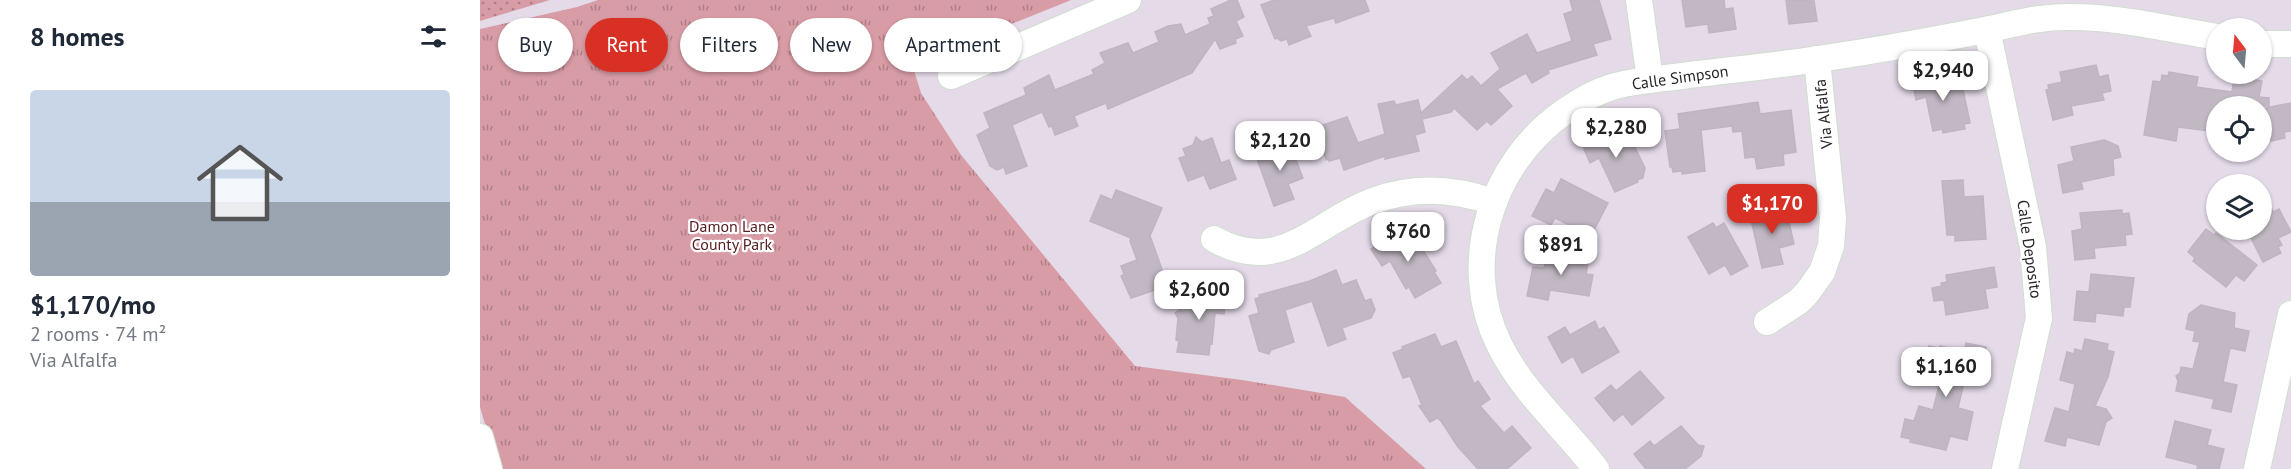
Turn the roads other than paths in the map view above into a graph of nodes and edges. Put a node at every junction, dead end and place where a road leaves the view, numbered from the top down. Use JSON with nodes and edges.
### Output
{"nodes":[{"id":1,"x":1128,"y":0,"type":"edge"},
{"id":2,"x":1639,"y":0,"type":"edge"},
{"id":3,"x":1987,"y":30,"type":"junction"},
{"id":4,"x":2206,"y":35,"type":"edge"},
{"id":5,"x":2272,"y":44,"type":"edge"},
{"id":6,"x":2291,"y":44,"type":"edge"},
{"id":7,"x":1817,"y":59,"type":"junction"},
{"id":8,"x":951,"y":76,"type":"dead end"},
{"id":9,"x":1650,"y":80,"type":"junction"},
{"id":10,"x":1493,"y":202,"type":"junction"},
{"id":11,"x":1214,"y":239,"type":"dead end"},
{"id":12,"x":2291,"y":314,"type":"edge"},
{"id":13,"x":1767,"y":322,"type":"dead end"},
{"id":14,"x":480,"y":436,"type":"edge"},
{"id":15,"x":489,"y":469,"type":"edge"},
{"id":16,"x":1596,"y":469,"type":"edge"},
{"id":17,"x":2005,"y":469,"type":"edge"},
{"id":18,"x":2257,"y":469,"type":"edge"}],
"edges":[{"from":1,"to":8,"type":"street"},
{"from":2,"to":9,"type":"street"},
{"from":3,"to":4,"type":"street","name":"Calle Simpson"},
{"from":3,"to":7,"type":"street","name":"Calle Simpson"},
{"from":3,"to":17,"type":"street","name":"Calle Deposito"},
{"from":5,"to":6,"type":"street"},
{"from":7,"to":9,"type":"street","name":"Calle Simpson"},
{"from":7,"to":13,"type":"street","name":"Via Alfalfa"},
{"from":9,"to":10,"type":"street","name":"Calle Simpson"},
{"from":10,"to":11,"type":"street"},
{"from":10,"to":16,"type":"street","name":"Calle Simpson"},
{"from":12,"to":18,"type":"street"},
{"from":14,"to":15,"type":"street"}]}
